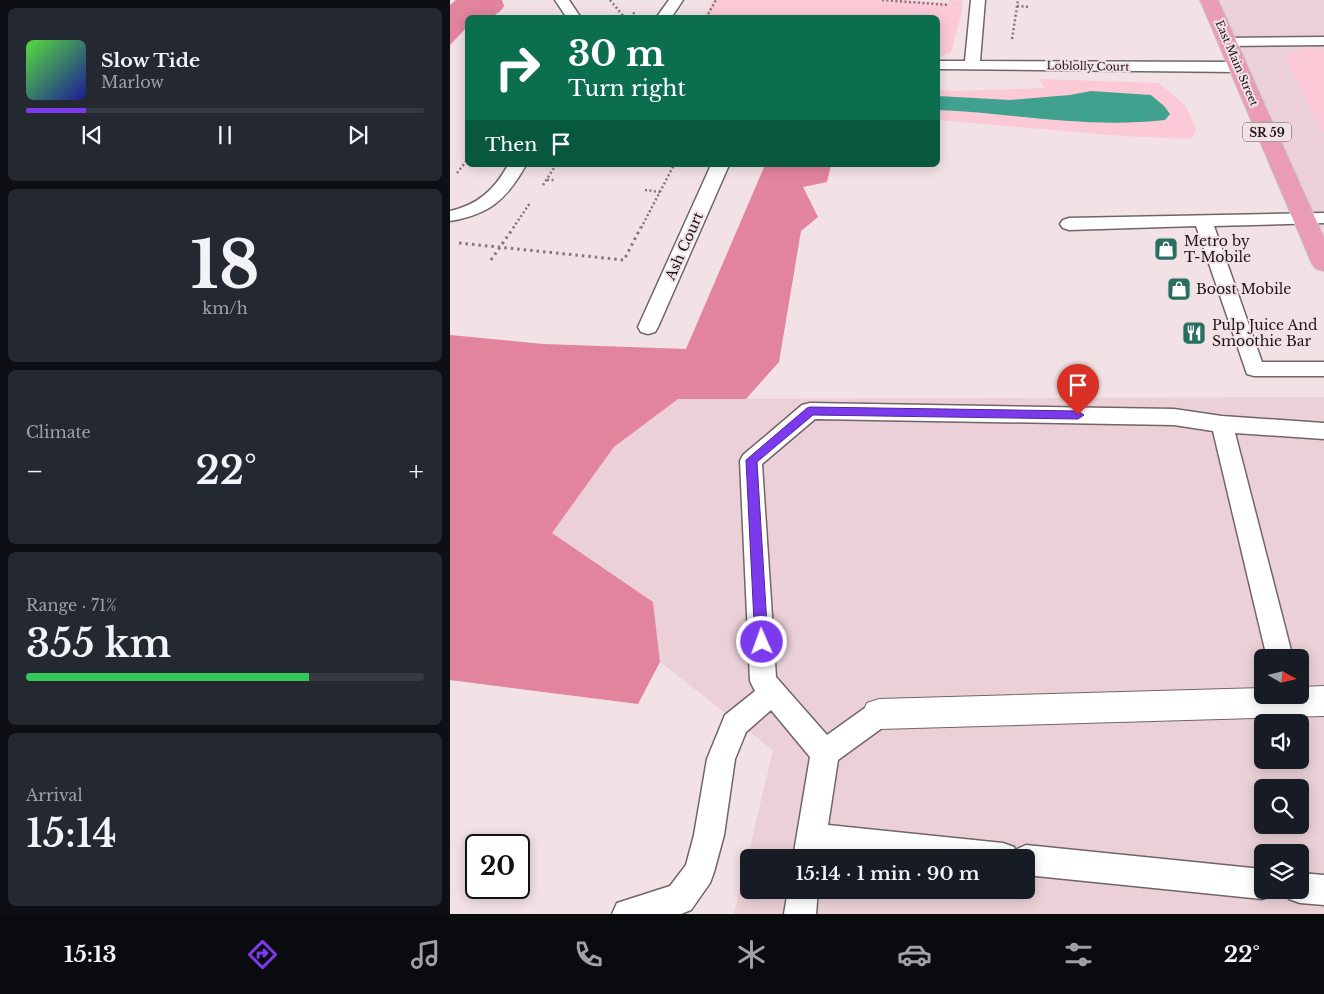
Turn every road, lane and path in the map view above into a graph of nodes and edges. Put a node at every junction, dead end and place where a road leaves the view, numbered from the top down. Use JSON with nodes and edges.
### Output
{"nodes":[{"id":1,"x":562,"y":0,"type":"edge"},
{"id":2,"x":610,"y":0,"type":"edge"},
{"id":3,"x":676,"y":0,"type":"edge"},
{"id":4,"x":716,"y":0,"type":"edge"},
{"id":5,"x":882,"y":0,"type":"edge"},
{"id":6,"x":978,"y":0,"type":"edge"},
{"id":7,"x":1018,"y":0,"type":"edge"},
{"id":8,"x":1209,"y":0,"type":"edge"},
{"id":9,"x":895,"y":3,"type":"edge"},
{"id":10,"x":957,"y":6,"type":"dead end"},
{"id":11,"x":1017,"y":6,"type":"junction"},
{"id":12,"x":1030,"y":6,"type":"dead end"},
{"id":13,"x":572,"y":15,"type":"edge"},
{"id":14,"x":622,"y":15,"type":"edge"},
{"id":15,"x":666,"y":15,"type":"edge"},
{"id":16,"x":708,"y":15,"type":"edge"},
{"id":17,"x":1012,"y":39,"type":"dead end"},
{"id":18,"x":1324,"y":40,"type":"edge"},
{"id":19,"x":1227,"y":42,"type":"junction"},
{"id":20,"x":940,"y":64,"type":"edge"},
{"id":21,"x":972,"y":65,"type":"junction"},
{"id":22,"x":1238,"y":67,"type":"junction"},
{"id":23,"x":465,"y":163,"type":"edge"},
{"id":24,"x":516,"y":167,"type":"edge"},
{"id":25,"x":555,"y":167,"type":"edge"},
{"id":26,"x":673,"y":167,"type":"edge"},
{"id":27,"x":719,"y":167,"type":"edge"},
{"id":28,"x":457,"y":173,"type":"dead end"},
{"id":29,"x":547,"y":180,"type":"junction"},
{"id":30,"x":556,"y":180,"type":"dead end"},
{"id":31,"x":541,"y":187,"type":"dead end"},
{"id":32,"x":645,"y":190,"type":"dead end"},
{"id":33,"x":660,"y":192,"type":"junction"},
{"id":34,"x":531,"y":202,"type":"dead end"},
{"id":35,"x":450,"y":216,"type":"edge"},
{"id":36,"x":1304,"y":218,"type":"junction"},
{"id":37,"x":1324,"y":218,"type":"edge"},
{"id":38,"x":1203,"y":220,"type":"junction"},
{"id":39,"x":1069,"y":224,"type":"dead end"},
{"id":40,"x":450,"y":242,"type":"edge"},
{"id":41,"x":500,"y":248,"type":"junction"},
{"id":42,"x":491,"y":260,"type":"dead end"},
{"id":43,"x":1324,"y":264,"type":"edge"},
{"id":44,"x":648,"y":326,"type":"dead end"},
{"id":45,"x":1324,"y":369,"type":"edge"},
{"id":46,"x":1222,"y":424,"type":"junction"},
{"id":47,"x":1324,"y":430,"type":"edge"},
{"id":48,"x":1278,"y":649,"type":"edge"},
{"id":49,"x":773,"y":692,"type":"junction"},
{"id":50,"x":1254,"y":699,"type":"edge"},
{"id":51,"x":1309,"y":700,"type":"edge"},
{"id":52,"x":1324,"y":701,"type":"edge"},
{"id":53,"x":879,"y":714,"type":"joint"},
{"id":54,"x":825,"y":753,"type":"junction"},
{"id":55,"x":810,"y":848,"type":"edge"},
{"id":56,"x":829,"y":849,"type":"edge"},
{"id":57,"x":1035,"y":861,"type":"edge"},
{"id":58,"x":1254,"y":883,"type":"edge"},
{"id":59,"x":1309,"y":889,"type":"edge"},
{"id":60,"x":1324,"y":890,"type":"edge"},
{"id":61,"x":802,"y":899,"type":"edge"},
{"id":62,"x":628,"y":914,"type":"edge"},
{"id":63,"x":800,"y":914,"type":"edge"}],
"edges":[{"from":1,"to":13,"type":"lane"},
{"from":2,"to":14,"type":"path"},
{"from":3,"to":15,"type":"lane"},
{"from":4,"to":16,"type":"path"},
{"from":5,"to":9,"type":"path"},
{"from":6,"to":21,"type":"lane"},
{"from":7,"to":11,"type":"path"},
{"from":8,"to":19,"type":"main road","name":"East Main Street","number":"SR 59"},
{"from":9,"to":10,"type":"path"},
{"from":11,"to":12,"type":"path"},
{"from":11,"to":17,"type":"path"},
{"from":18,"to":19,"type":"lane"},
{"from":19,"to":22,"type":"main road","name":"East Main Street","number":"SR 59"},
{"from":20,"to":21,"type":"lane","name":"Loblolly Court"},
{"from":21,"to":22,"type":"lane","name":"Loblolly Court"},
{"from":22,"to":36,"type":"main road","name":"East Main Street","number":"SR 59"},
{"from":23,"to":28,"type":"path"},
{"from":24,"to":35,"type":"lane"},
{"from":25,"to":29,"type":"path"},
{"from":26,"to":33,"type":"path"},
{"from":27,"to":44,"type":"lane","name":"Ash Court"},
{"from":29,"to":30,"type":"path"},
{"from":29,"to":31,"type":"path"},
{"from":32,"to":33,"type":"path"},
{"from":33,"to":41,"type":"path"},
{"from":34,"to":41,"type":"path"},
{"from":36,"to":37,"type":"lane"},
{"from":36,"to":38,"type":"lane"},
{"from":36,"to":43,"type":"main road","name":"East Main Street","number":"SR 59"},
{"from":38,"to":39,"type":"lane"},
{"from":38,"to":45,"type":"lane"},
{"from":40,"to":41,"type":"path"},
{"from":41,"to":42,"type":"path"},
{"from":46,"to":47,"type":"lane"},
{"from":46,"to":48,"type":"lane"},
{"from":46,"to":49,"type":"lane"},
{"from":49,"to":54,"type":"lane"},
{"from":49,"to":62,"type":"lane"},
{"from":50,"to":53,"type":"street"},
{"from":51,"to":52,"type":"street"},
{"from":53,"to":54,"type":"lane"},
{"from":54,"to":55,"type":"lane"},
{"from":55,"to":56,"type":"lane"},
{"from":57,"to":58,"type":"lane"},
{"from":59,"to":60,"type":"lane"},
{"from":61,"to":63,"type":"lane"}]}
